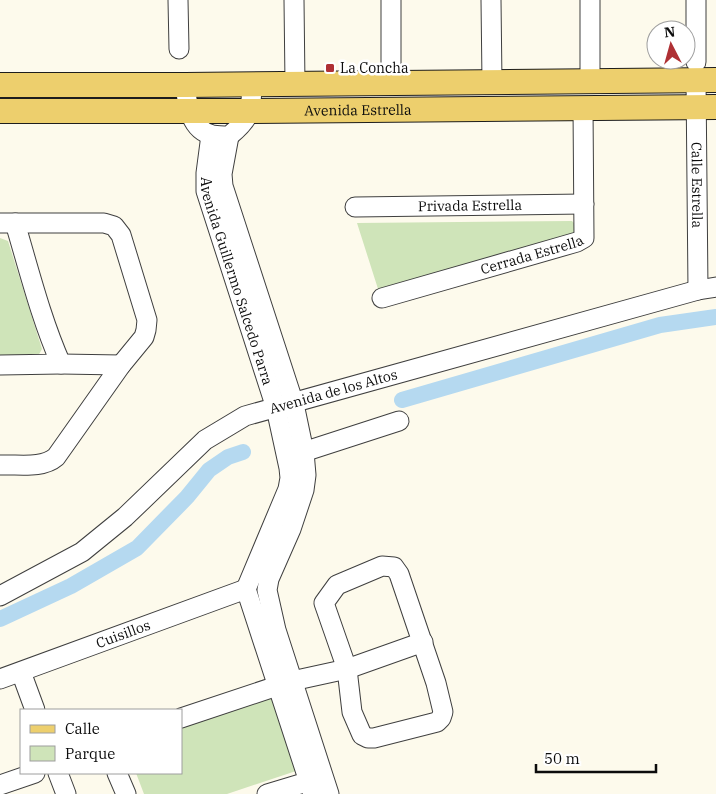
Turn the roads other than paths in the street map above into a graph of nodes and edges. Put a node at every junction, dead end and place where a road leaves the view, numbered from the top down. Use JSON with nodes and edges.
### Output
{"nodes":[{"id":1,"x":178,"y":0,"type":"edge"},
{"id":2,"x":294,"y":0,"type":"edge"},
{"id":3,"x":391,"y":0,"type":"edge"},
{"id":4,"x":491,"y":0,"type":"edge"},
{"id":5,"x":590,"y":0,"type":"edge"},
{"id":6,"x":696,"y":0,"type":"edge"},
{"id":7,"x":179,"y":49,"type":"dead end"},
{"id":8,"x":703,"y":74,"type":"edge"},
{"id":9,"x":590,"y":81,"type":"junction"},
{"id":10,"x":492,"y":82,"type":"junction"},
{"id":11,"x":391,"y":83,"type":"junction"},
{"id":12,"x":0,"y":84,"type":"edge"},
{"id":13,"x":252,"y":84,"type":"junction"},
{"id":14,"x":295,"y":84,"type":"junction"},
{"id":15,"x":185,"y":85,"type":"junction"},
{"id":16,"x":583,"y":107,"type":"junction"},
{"id":17,"x":706,"y":107,"type":"edge"},
{"id":18,"x":0,"y":111,"type":"edge"},
{"id":19,"x":189,"y":111,"type":"junction"},
{"id":20,"x":251,"y":111,"type":"junction"},
{"id":21,"x":220,"y":136,"type":"junction"},
{"id":22,"x":584,"y":204,"type":"junction"},
{"id":23,"x":355,"y":207,"type":"dead end"},
{"id":24,"x":8,"y":223,"type":"edge"},
{"id":25,"x":707,"y":289,"type":"edge"},
{"id":26,"x":382,"y":298,"type":"dead end"},
{"id":27,"x":0,"y":364,"type":"edge"},
{"id":28,"x":62,"y":364,"type":"junction"},
{"id":29,"x":122,"y":365,"type":"junction"},
{"id":30,"x":285,"y":406,"type":"junction"},
{"id":31,"x":399,"y":421,"type":"dead end"},
{"id":32,"x":296,"y":454,"type":"junction"},
{"id":33,"x":0,"y":464,"type":"edge"},
{"id":34,"x":246,"y":589,"type":"junction"},
{"id":35,"x":0,"y":596,"type":"edge"},
{"id":36,"x":422,"y":642,"type":"junction"},
{"id":37,"x":348,"y":669,"type":"junction"},
{"id":38,"x":21,"y":672,"type":"junction"},
{"id":39,"x":0,"y":679,"type":"edge"},
{"id":40,"x":285,"y":683,"type":"junction"},
{"id":41,"x":35,"y":709,"type":"edge"},
{"id":42,"x":182,"y":718,"type":"edge"},
{"id":43,"x":32,"y":774,"type":"edge"},
{"id":44,"x":58,"y":774,"type":"edge"},
{"id":45,"x":117,"y":774,"type":"edge"},
{"id":46,"x":0,"y":785,"type":"edge"},
{"id":47,"x":319,"y":786,"type":"edge"},
{"id":48,"x":66,"y":794,"type":"edge"},
{"id":49,"x":126,"y":794,"type":"edge"},
{"id":50,"x":267,"y":794,"type":"edge"}],
"edges":[{"from":1,"to":7,"type":"street"},
{"from":2,"to":14,"type":"street"},
{"from":3,"to":11,"type":"street"},
{"from":4,"to":10,"type":"street"},
{"from":5,"to":9,"type":"street"},
{"from":6,"to":8,"type":"street","name":"Calle Estrella"},
{"from":8,"to":9,"type":"main road","name":"Avenida Estrella"},
{"from":8,"to":17,"type":"street","name":"Calle Estrella"},
{"from":9,"to":10,"type":"main road","name":"Avenida Estrella"},
{"from":10,"to":11,"type":"main road","name":"Avenida Estrella"},
{"from":11,"to":14,"type":"main road","name":"Avenida Estrella"},
{"from":12,"to":15,"type":"main road","name":"Avenida Estrella"},
{"from":13,"to":14,"type":"main road","name":"Avenida Estrella"},
{"from":13,"to":15,"type":"main road","name":"Avenida Estrella"},
{"from":13,"to":20,"type":"street"},
{"from":15,"to":19,"type":"street"},
{"from":16,"to":17,"type":"main road","name":"Avenida Estrella"},
{"from":16,"to":20,"type":"main road","name":"Avenida Estrella"},
{"from":16,"to":22,"type":"street","name":"Cerrada Estrella"},
{"from":17,"to":25,"type":"street","name":"Calle Estrella"},
{"from":18,"to":19,"type":"main road","name":"Avenida Estrella"},
{"from":19,"to":20,"type":"main road","name":"Avenida Estrella"},
{"from":19,"to":21,"type":"street"},
{"from":20,"to":21,"type":"street"},
{"from":21,"to":30,"type":"street","name":"Avenida Guillermo Salcedo Parra"},
{"from":22,"to":23,"type":"street","name":"Privada Estrella"},
{"from":22,"to":26,"type":"street","name":"Cerrada Estrella"},
{"from":24,"to":28,"type":"street"},
{"from":24,"to":29,"type":"street"},
{"from":25,"to":30,"type":"street","name":"Avenida de los Altos"},
{"from":27,"to":28,"type":"street"},
{"from":28,"to":29,"type":"street"},
{"from":29,"to":33,"type":"street"},
{"from":30,"to":32,"type":"street","name":"Avenida Guillermo Salcedo Parra"},
{"from":30,"to":35,"type":"street","name":"Avenida de los Altos"},
{"from":31,"to":32,"type":"street"},
{"from":32,"to":34,"type":"street","name":"Avenida Guillermo Salcedo Parra"},
{"from":32,"to":40,"type":"street","name":"Avenida Guillermo Salcedo Parra"},
{"from":34,"to":38,"type":"street","name":"Cuisillos"},
{"from":34,"to":40,"type":"street","name":"Avenida Guillermo Salcedo Parra"},
{"from":36,"to":37,"type":"street"},
{"from":36,"to":37,"type":"street"},
{"from":36,"to":37,"type":"street"},
{"from":37,"to":40,"type":"street"},
{"from":38,"to":39,"type":"street","name":"Cuisillos"},
{"from":38,"to":41,"type":"street"},
{"from":40,"to":42,"type":"street"},
{"from":40,"to":47,"type":"street","name":"Avenida Guillermo Salcedo Parra"},
{"from":43,"to":46,"type":"street"},
{"from":44,"to":48,"type":"street"},
{"from":45,"to":49,"type":"street"},
{"from":47,"to":50,"type":"street"}]}
